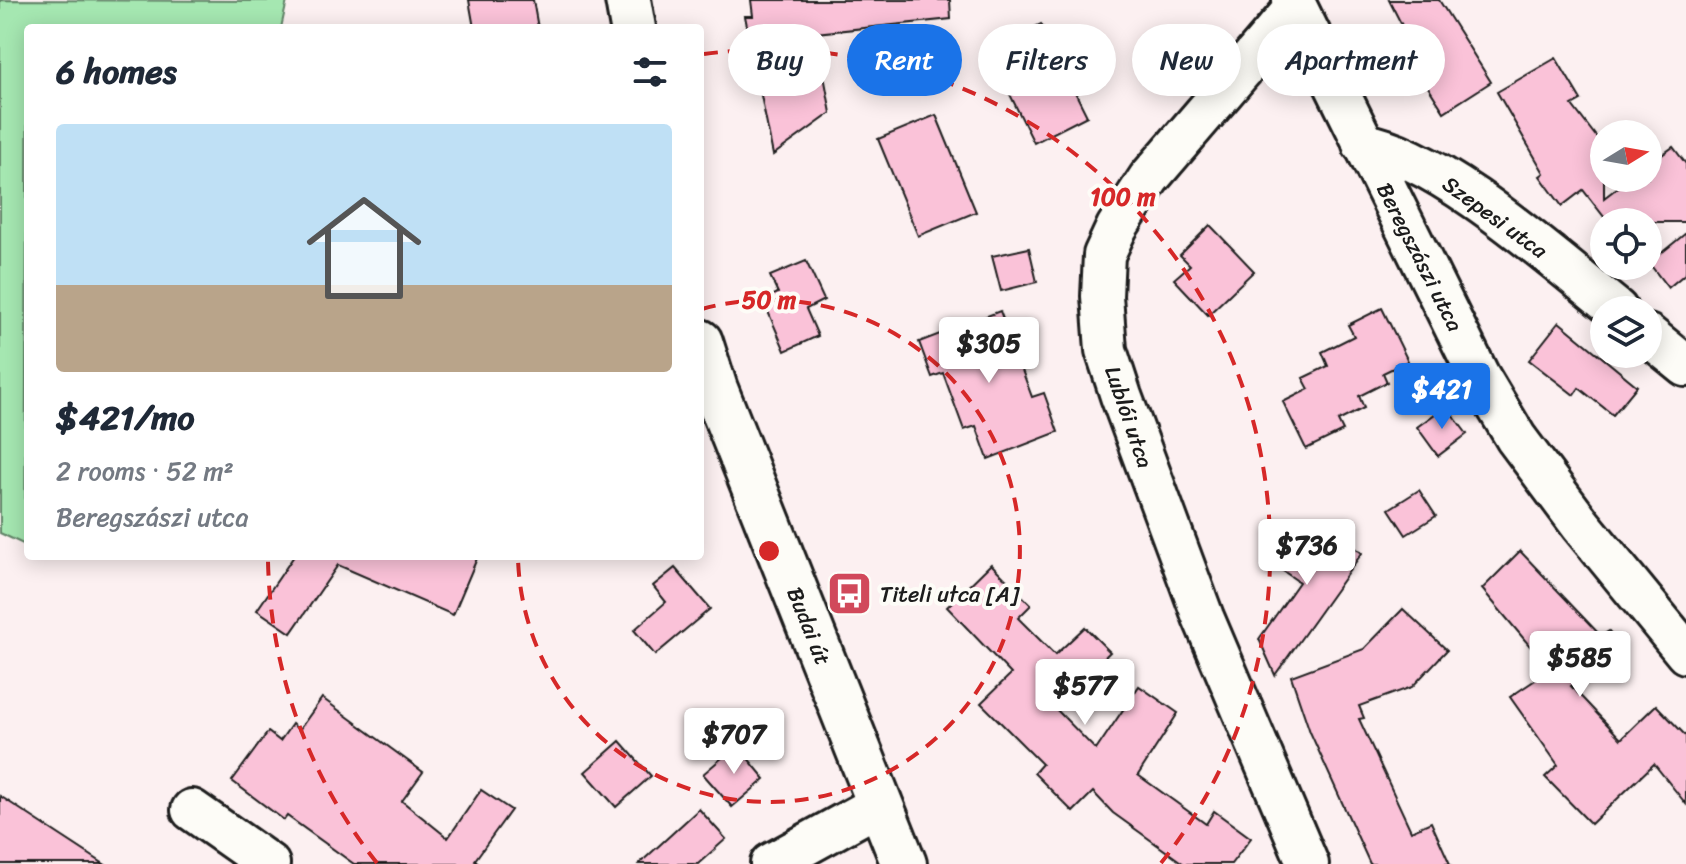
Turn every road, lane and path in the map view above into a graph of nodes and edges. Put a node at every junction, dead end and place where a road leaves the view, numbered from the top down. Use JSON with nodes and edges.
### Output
{"nodes":[{"id":1,"x":628,"y":0,"type":"edge"},
{"id":2,"x":1294,"y":4,"type":"edge"},
{"id":3,"x":632,"y":24,"type":"edge"},
{"id":4,"x":1363,"y":144,"type":"junction"},
{"id":5,"x":1599,"y":296,"type":"edge"},
{"id":6,"x":1662,"y":346,"type":"edge"},
{"id":7,"x":1686,"y":366,"type":"edge"},
{"id":8,"x":704,"y":370,"type":"edge"},
{"id":9,"x":707,"y":391,"type":"edge"},
{"id":10,"x":1686,"y":653,"type":"edge"},
{"id":11,"x":880,"y":804,"type":"junction"},
{"id":12,"x":192,"y":810,"type":"dead end"},
{"id":13,"x":269,"y":864,"type":"edge"},
{"id":14,"x":771,"y":864,"type":"edge"},
{"id":15,"x":904,"y":864,"type":"edge"},
{"id":16,"x":1308,"y":864,"type":"edge"}],
"edges":[{"from":1,"to":3,"type":"main road"},
{"from":2,"to":4,"type":"street","name":"Beregszászi utca"},
{"from":2,"to":16,"type":"street","name":"Lublói utca"},
{"from":4,"to":5,"type":"street","name":"Szepesi utca"},
{"from":4,"to":10,"type":"street","name":"Beregszászi utca"},
{"from":6,"to":7,"type":"street"},
{"from":8,"to":9,"type":"main road","name":"Budai út"},
{"from":9,"to":11,"type":"main road","name":"Budai út"},
{"from":11,"to":14,"type":"street"},
{"from":11,"to":15,"type":"main road","name":"Budai út"},
{"from":12,"to":13,"type":"street"}]}
